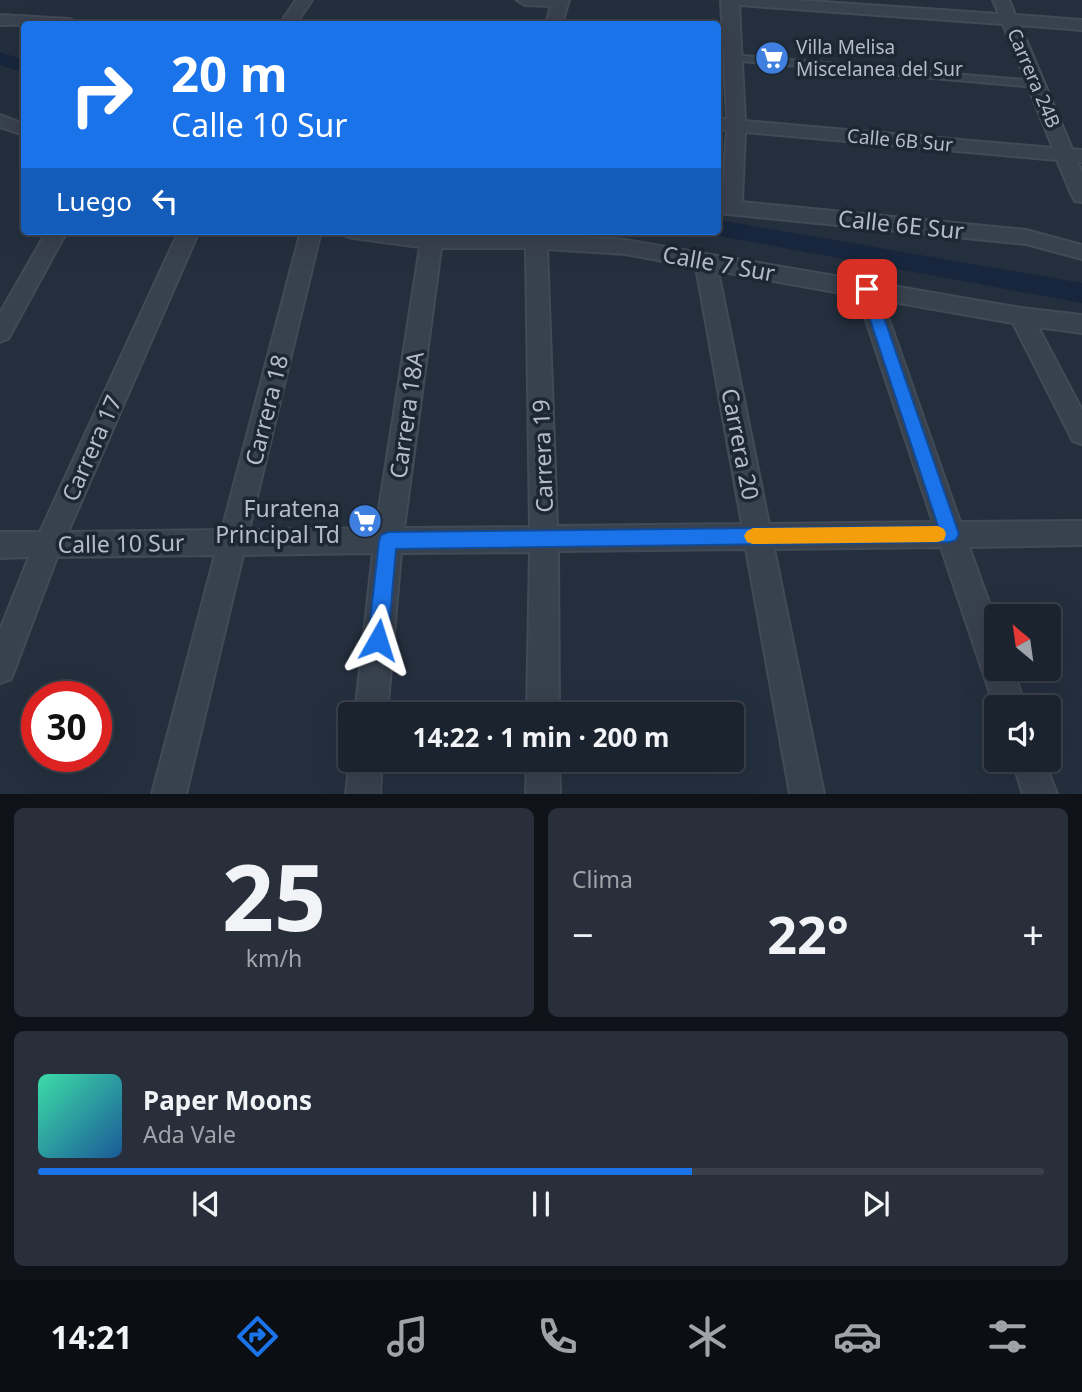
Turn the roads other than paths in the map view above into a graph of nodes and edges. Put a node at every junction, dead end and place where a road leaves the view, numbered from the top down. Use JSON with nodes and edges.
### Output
{"nodes":[{"id":1,"x":304,"y":0,"type":"edge"},
{"id":2,"x":525,"y":0,"type":"edge"},
{"id":3,"x":730,"y":0,"type":"edge"},
{"id":4,"x":905,"y":0,"type":"edge"},
{"id":5,"x":561,"y":1,"type":"edge"},
{"id":6,"x":1005,"y":9,"type":"edge"},
{"id":7,"x":1082,"y":13,"type":"edge"},
{"id":8,"x":0,"y":20,"type":"edge"},
{"id":9,"x":21,"y":21,"type":"edge"},
{"id":10,"x":290,"y":21,"type":"edge"},
{"id":11,"x":555,"y":21,"type":"edge"},
{"id":12,"x":1082,"y":24,"type":"edge"},
{"id":13,"x":725,"y":58,"type":"edge"},
{"id":14,"x":1036,"y":84,"type":"junction"},
{"id":15,"x":0,"y":120,"type":"edge"},
{"id":16,"x":727,"y":125,"type":"edge"},
{"id":17,"x":21,"y":129,"type":"edge"},
{"id":18,"x":1074,"y":155,"type":"edge"},
{"id":19,"x":1082,"y":196,"type":"edge"},
{"id":20,"x":725,"y":206,"type":"edge"},
{"id":21,"x":55,"y":235,"type":"edge"},
{"id":22,"x":187,"y":235,"type":"edge"},
{"id":23,"x":310,"y":235,"type":"edge"},
{"id":24,"x":384,"y":235,"type":"edge"},
{"id":25,"x":431,"y":241,"type":"junction"},
{"id":26,"x":536,"y":241,"type":"junction"},
{"id":27,"x":1082,"y":252,"type":"edge"},
{"id":28,"x":705,"y":260,"type":"junction"},
{"id":29,"x":867,"y":289,"type":"junction"},
{"id":30,"x":1021,"y":316,"type":"junction"},
{"id":31,"x":1082,"y":324,"type":"edge"},
{"id":32,"x":0,"y":332,"type":"edge"},
{"id":33,"x":1082,"y":434,"type":"edge"},
{"id":34,"x":1082,"y":533,"type":"edge"},
{"id":35,"x":950,"y":534,"type":"junction"},
{"id":36,"x":760,"y":536,"type":"junction"},
{"id":37,"x":544,"y":539,"type":"junction"},
{"id":38,"x":233,"y":541,"type":"junction"},
{"id":39,"x":388,"y":541,"type":"junction"},
{"id":40,"x":0,"y":545,"type":"edge"},
{"id":41,"x":48,"y":545,"type":"junction"},
{"id":42,"x":984,"y":632,"type":"edge"},
{"id":43,"x":0,"y":668,"type":"edge"},
{"id":44,"x":372,"y":702,"type":"edge"},
{"id":45,"x":544,"y":702,"type":"edge"},
{"id":46,"x":365,"y":772,"type":"edge"},
{"id":47,"x":543,"y":772,"type":"edge"},
{"id":48,"x":1032,"y":772,"type":"edge"},
{"id":49,"x":169,"y":793,"type":"edge"},
{"id":50,"x":363,"y":793,"type":"edge"},
{"id":51,"x":543,"y":793,"type":"edge"},
{"id":52,"x":807,"y":793,"type":"edge"},
{"id":53,"x":1040,"y":793,"type":"edge"}],
"edges":[{"from":1,"to":10,"type":"street"},
{"from":2,"to":5,"type":"street"},
{"from":3,"to":6,"type":"street"},
{"from":3,"to":13,"type":"street"},
{"from":4,"to":6,"type":"street"},
{"from":5,"to":11,"type":"street"},
{"from":6,"to":7,"type":"street"},
{"from":6,"to":12,"type":"street"},
{"from":6,"to":14,"type":"street","name":"Carrera 24B"},
{"from":8,"to":9,"type":"street"},
{"from":13,"to":14,"type":"lane"},
{"from":13,"to":16,"type":"street"},
{"from":14,"to":18,"type":"street","name":"Carrera 24B"},
{"from":15,"to":17,"type":"street"},
{"from":16,"to":18,"type":"street","name":"Calle 6B Sur"},
{"from":16,"to":20,"type":"street"},
{"from":18,"to":19,"type":"street","name":"Carrera 24B"},
{"from":20,"to":27,"type":"street","name":"Calle 6E Sur"},
{"from":21,"to":32,"type":"street"},
{"from":22,"to":41,"type":"street","name":"Carrera 17"},
{"from":23,"to":38,"type":"street","name":"Carrera 18"},
{"from":24,"to":25,"type":"street","name":"Calle 7 Sur"},
{"from":25,"to":26,"type":"street","name":"Calle 7 Sur"},
{"from":25,"to":39,"type":"street","name":"Carrera 18A"},
{"from":26,"to":28,"type":"street","name":"Calle 7 Sur"},
{"from":26,"to":37,"type":"street","name":"Carrera 19"},
{"from":28,"to":29,"type":"street","name":"Calle 7 Sur"},
{"from":28,"to":36,"type":"street","name":"Carrera 20"},
{"from":29,"to":30,"type":"street","name":"Calle 7 Sur"},
{"from":29,"to":35,"type":"street"},
{"from":30,"to":31,"type":"street","name":"Calle 7 Sur"},
{"from":30,"to":33,"type":"street"},
{"from":34,"to":35,"type":"street","name":"Calle 10 Sur"},
{"from":35,"to":36,"type":"street","name":"Calle 10 Sur"},
{"from":35,"to":42,"type":"street"},
{"from":36,"to":37,"type":"street","name":"Calle 10 Sur"},
{"from":36,"to":52,"type":"street","name":"Carrera 20"},
{"from":37,"to":39,"type":"street","name":"Calle 10 Sur"},
{"from":37,"to":45,"type":"street","name":"Carrera 19"},
{"from":38,"to":39,"type":"street","name":"Calle 10 Sur"},
{"from":38,"to":41,"type":"street","name":"Calle 10 Sur"},
{"from":38,"to":49,"type":"street","name":"Carrera 18"},
{"from":39,"to":44,"type":"street","name":"Carrera 18A"},
{"from":40,"to":41,"type":"street","name":"Calle 10 Sur"},
{"from":41,"to":43,"type":"street","name":"Carrera 17"},
{"from":46,"to":50,"type":"street"},
{"from":47,"to":51,"type":"street"},
{"from":48,"to":53,"type":"street"}]}
